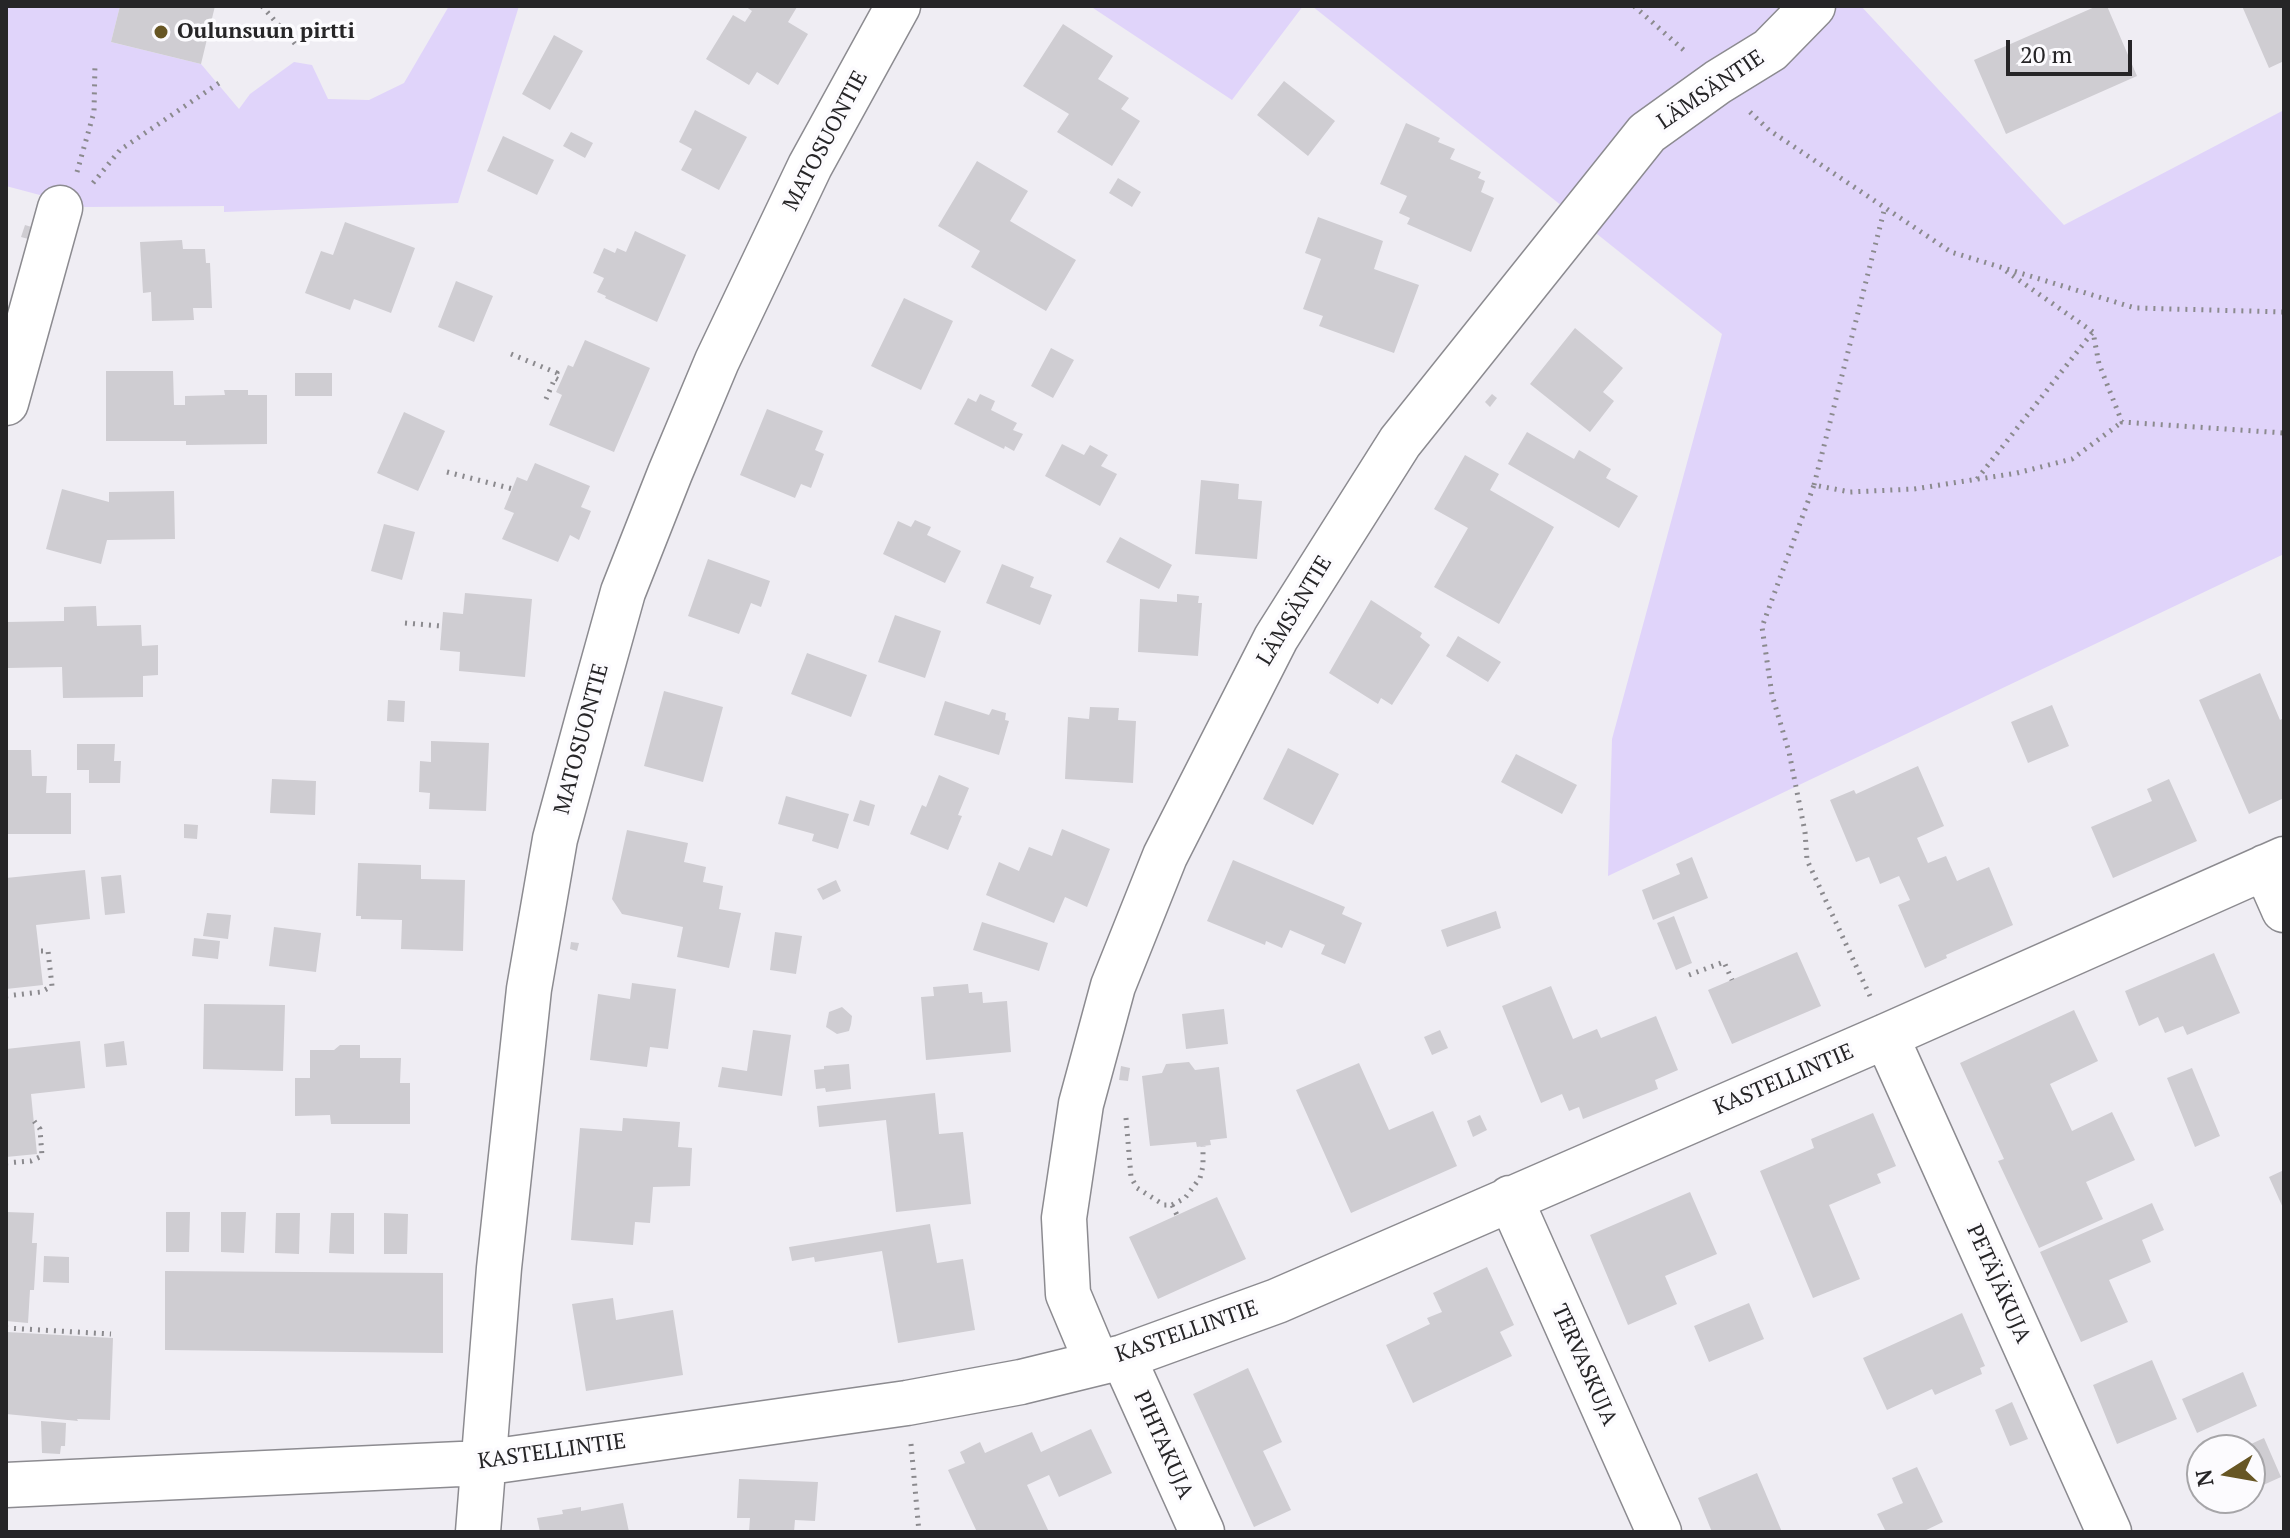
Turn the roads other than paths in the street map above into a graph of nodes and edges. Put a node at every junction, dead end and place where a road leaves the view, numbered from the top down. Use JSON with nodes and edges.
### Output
{"nodes":[{"id":1,"x":898,"y":6,"type":"edge"},
{"id":2,"x":1813,"y":6,"type":"edge"},
{"id":3,"x":60,"y":208,"type":"road end"},
{"id":4,"x":6,"y":403,"type":"edge"},
{"id":5,"x":2275,"y":863,"type":"edge"},
{"id":6,"x":2284,"y":910,"type":"edge"},
{"id":7,"x":1880,"y":1021,"type":"junction"},
{"id":8,"x":1510,"y":1198,"type":"junction"},
{"id":9,"x":1110,"y":1360,"type":"junction"},
{"id":10,"x":482,"y":1463,"type":"junction"},
{"id":11,"x":6,"y":1485,"type":"edge"},
{"id":12,"x":478,"y":1532,"type":"edge"},
{"id":13,"x":1202,"y":1532,"type":"edge"},
{"id":14,"x":1659,"y":1532,"type":"edge"},
{"id":15,"x":2109,"y":1532,"type":"edge"}],
"edges":[{"from":1,"to":10,"type":"street","name":"MATOSUONTIE"},
{"from":2,"to":9,"type":"street","name":"LÄMSÄNTIE"},
{"from":3,"to":4,"type":"street"},
{"from":5,"to":6,"type":"street"},
{"from":5,"to":7,"type":"street","name":"KASTELLINTIE"},
{"from":7,"to":8,"type":"street","name":"KASTELLINTIE"},
{"from":7,"to":15,"type":"street","name":"PETÄJÄKUJA"},
{"from":8,"to":9,"type":"street","name":"KASTELLINTIE"},
{"from":8,"to":14,"type":"street","name":"TERVASKUJA"},
{"from":9,"to":10,"type":"street","name":"KASTELLINTIE"},
{"from":9,"to":13,"type":"street","name":"PIHTAKUJA"},
{"from":10,"to":11,"type":"street","name":"KASTELLINTIE"},
{"from":10,"to":12,"type":"street","name":"MATOSUONTIE"}]}
